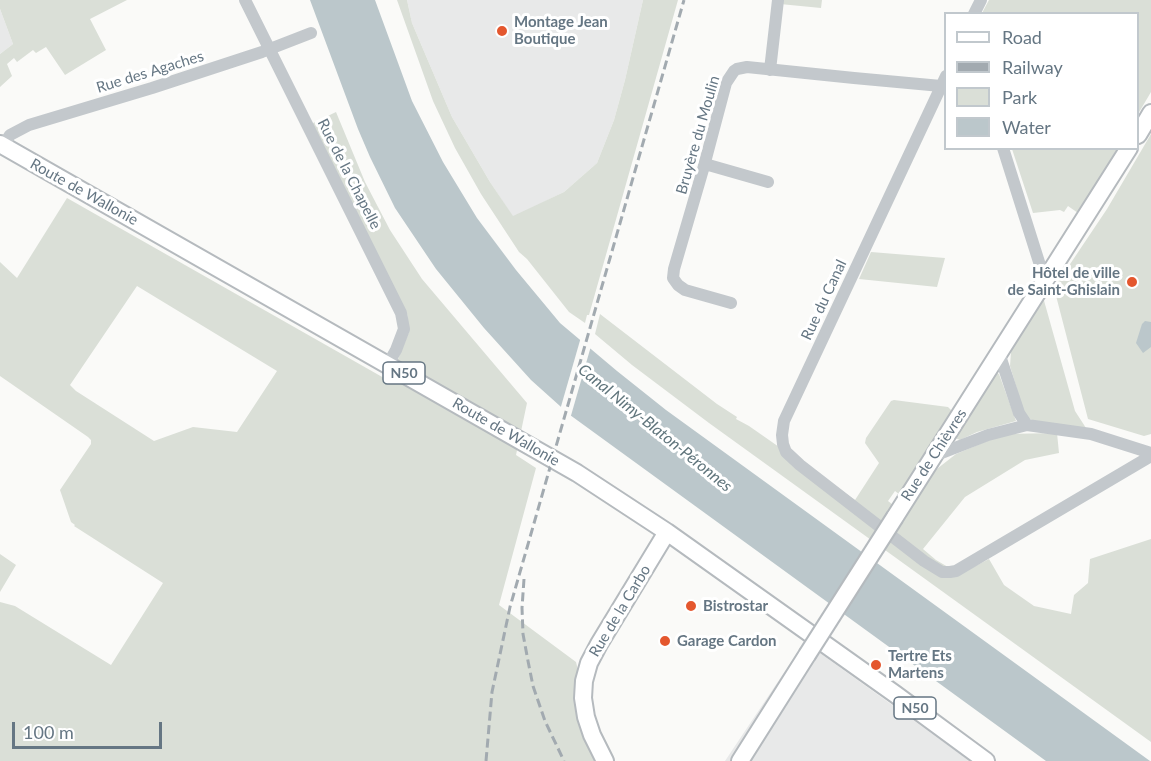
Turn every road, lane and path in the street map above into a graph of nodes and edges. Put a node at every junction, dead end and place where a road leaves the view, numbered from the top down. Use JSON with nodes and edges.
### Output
{"nodes":[{"id":1,"x":245,"y":0,"type":"edge"},
{"id":2,"x":778,"y":0,"type":"edge"},
{"id":3,"x":311,"y":33,"type":"dead end"},
{"id":4,"x":270,"y":49,"type":"junction"},
{"id":5,"x":770,"y":70,"type":"junction"},
{"id":6,"x":943,"y":81,"type":"edge"},
{"id":7,"x":1151,"y":113,"type":"edge"},
{"id":8,"x":1139,"y":132,"type":"edge"},
{"id":9,"x":2,"y":145,"type":"edge"},
{"id":10,"x":1004,"y":150,"type":"edge"},
{"id":11,"x":1128,"y":150,"type":"edge"},
{"id":12,"x":705,"y":164,"type":"junction"},
{"id":13,"x":768,"y":182,"type":"dead end"},
{"id":14,"x":1045,"y":281,"type":"junction"},
{"id":15,"x":731,"y":303,"type":"dead end"},
{"id":16,"x":999,"y":353,"type":"junction"},
{"id":17,"x":388,"y":364,"type":"junction"},
{"id":18,"x":1027,"y":425,"type":"junction"},
{"id":19,"x":1151,"y":455,"type":"edge"},
{"id":20,"x":933,"y":456,"type":"junction"},
{"id":21,"x":667,"y":532,"type":"junction"},
{"id":22,"x":605,"y":761,"type":"edge"},
{"id":23,"x":740,"y":761,"type":"edge"},
{"id":24,"x":986,"y":761,"type":"edge"}],
"edges":[{"from":1,"to":4,"type":"street","name":"Rue de la Chapelle"},
{"from":2,"to":5,"type":"street"},
{"from":3,"to":4,"type":"street","name":"Rue des Agaches"},
{"from":4,"to":9,"type":"street","name":"Rue des Agaches"},
{"from":4,"to":17,"type":"street","name":"Rue de la Chapelle"},
{"from":5,"to":6,"type":"street","name":"Bruyère du Moulin"},
{"from":5,"to":12,"type":"street","name":"Bruyère du Moulin"},
{"from":6,"to":19,"type":"street","name":"Rue du Canal"},
{"from":7,"to":8,"type":"main road"},
{"from":9,"to":17,"type":"main road","name":"Route de Wallonie","number":"N50"},
{"from":10,"to":14,"type":"street"},
{"from":11,"to":14,"type":"main road","name":"Rue de Chièvres"},
{"from":12,"to":13,"type":"street"},
{"from":12,"to":15,"type":"street","name":"Bruyère du Moulin"},
{"from":14,"to":16,"type":"main road","name":"Rue de Chièvres"},
{"from":16,"to":18,"type":"street"},
{"from":16,"to":20,"type":"main road","name":"Rue de Chièvres"},
{"from":17,"to":21,"type":"main road","name":"Route de Wallonie","number":"N50"},
{"from":18,"to":19,"type":"street"},
{"from":18,"to":20,"type":"street"},
{"from":20,"to":23,"type":"main road","name":"Rue de Chièvres","bridge":true},
{"from":21,"to":22,"type":"main road","name":"Rue de la Carbo"},
{"from":21,"to":24,"type":"main road","name":"Route de Wallonie","number":"N50"}]}
